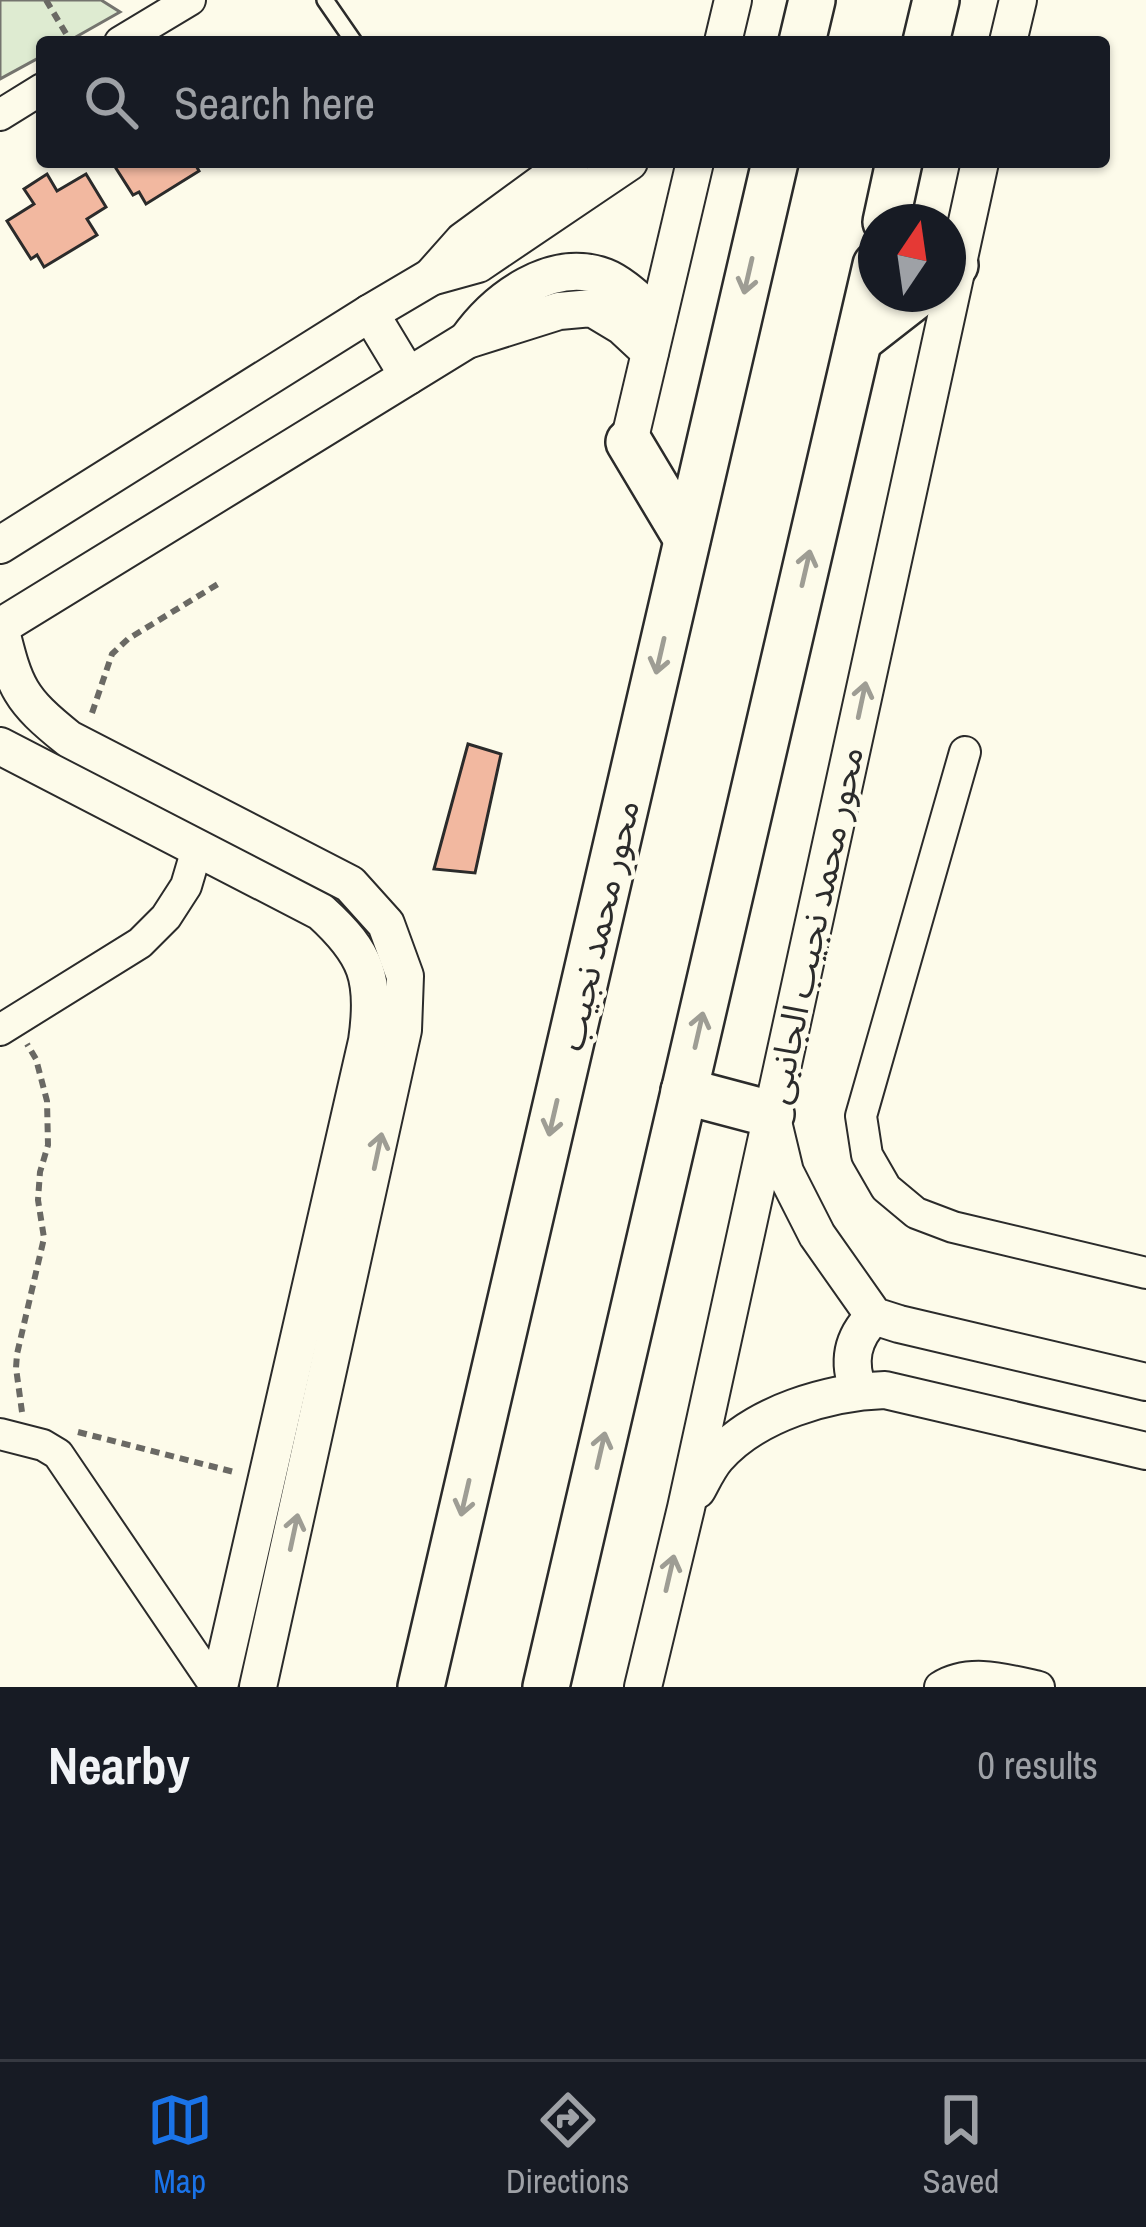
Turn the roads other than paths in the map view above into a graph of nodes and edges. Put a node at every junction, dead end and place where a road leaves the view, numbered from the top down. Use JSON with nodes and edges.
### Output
{"nodes":[{"id":1,"x":190,"y":0,"type":"edge"},
{"id":2,"x":325,"y":0,"type":"edge"},
{"id":3,"x":734,"y":0,"type":"edge"},
{"id":4,"x":812,"y":0,"type":"edge"},
{"id":5,"x":936,"y":0,"type":"edge"},
{"id":6,"x":1018,"y":0,"type":"edge"},
{"id":7,"x":130,"y":36,"type":"edge"},
{"id":8,"x":350,"y":36,"type":"edge"},
{"id":9,"x":725,"y":36,"type":"edge"},
{"id":10,"x":803,"y":36,"type":"edge"},
{"id":11,"x":927,"y":36,"type":"edge"},
{"id":12,"x":1009,"y":36,"type":"edge"},
{"id":13,"x":36,"y":93,"type":"edge"},
{"id":14,"x":0,"y":115,"type":"edge"},
{"id":15,"x":564,"y":168,"type":"edge"},
{"id":16,"x":618,"y":168,"type":"edge"},
{"id":17,"x":693,"y":168,"type":"edge"},
{"id":18,"x":774,"y":168,"type":"edge"},
{"id":19,"x":898,"y":168,"type":"edge"},
{"id":20,"x":978,"y":168,"type":"edge"},
{"id":21,"x":890,"y":204,"type":"edge"},
{"id":22,"x":966,"y":213,"type":"edge"},
{"id":23,"x":470,"y":252,"type":"junction"},
{"id":24,"x":509,"y":312,"type":"junction"},
{"id":25,"x":865,"y":312,"type":"edge"},
{"id":26,"x":895,"y":312,"type":"edge"},
{"id":27,"x":942,"y":312,"type":"edge"},
{"id":28,"x":370,"y":313,"type":"junction"},
{"id":29,"x":654,"y":335,"type":"junction"},
{"id":30,"x":859,"y":340,"type":"junction"},
{"id":31,"x":408,"y":376,"type":"junction"},
{"id":32,"x":629,"y":442,"type":"joint"},
{"id":33,"x":687,"y":539,"type":"junction"},
{"id":34,"x":0,"y":545,"type":"edge"},
{"id":35,"x":0,"y":627,"type":"edge"},
{"id":36,"x":0,"y":746,"type":"edge"},
{"id":37,"x":965,"y":752,"type":"dead end"},
{"id":38,"x":197,"y":849,"type":"junction"},
{"id":39,"x":7,"y":1026,"type":"edge"},
{"id":40,"x":684,"y":1091,"type":"junction"},
{"id":41,"x":771,"y":1114,"type":"junction"},
{"id":42,"x":1146,"y":1274,"type":"edge"},
{"id":43,"x":874,"y":1316,"type":"junction"},
{"id":44,"x":1146,"y":1382,"type":"edge"},
{"id":45,"x":859,"y":1391,"type":"junction"},
{"id":46,"x":13,"y":1436,"type":"edge"},
{"id":47,"x":1146,"y":1451,"type":"edge"},
{"id":48,"x":686,"y":1508,"type":"junction"},
{"id":49,"x":239,"y":1599,"type":"junction"},
{"id":50,"x":277,"y":1607,"type":"junction"},
{"id":51,"x":218,"y":1687,"type":"edge"},
{"id":52,"x":258,"y":1687,"type":"edge"},
{"id":53,"x":421,"y":1687,"type":"edge"},
{"id":54,"x":546,"y":1687,"type":"edge"},
{"id":55,"x":643,"y":1687,"type":"edge"},
{"id":56,"x":940,"y":1687,"type":"edge"},
{"id":57,"x":1039,"y":1687,"type":"edge"}],
"edges":[{"from":1,"to":7,"type":"street"},
{"from":2,"to":8,"type":"lane"},
{"from":3,"to":9,"type":"street"},
{"from":4,"to":10,"type":"main road"},
{"from":5,"to":11,"type":"main road"},
{"from":6,"to":12,"type":"street"},
{"from":13,"to":14,"type":"street"},
{"from":15,"to":23,"type":"street"},
{"from":16,"to":23,"type":"street"},
{"from":17,"to":29,"type":"street"},
{"from":18,"to":33,"type":"main road","name":"محور محمد نجيب","one_way":true},
{"from":19,"to":21,"type":"main road"},
{"from":20,"to":22,"type":"street","name":"محور محمد نجيب الجانبى"},
{"from":23,"to":24,"type":"street"},
{"from":23,"to":28,"type":"street"},
{"from":24,"to":29,"type":"street"},
{"from":24,"to":31,"type":"street"},
{"from":25,"to":30,"type":"main road"},
{"from":26,"to":30,"type":"main road"},
{"from":41,"to":27,"type":"street","name":"محور محمد نجيب الجانبى","one_way":true},
{"from":28,"to":31,"type":"street"},
{"from":28,"to":34,"type":"street"},
{"from":29,"to":32,"type":"street"},
{"from":40,"to":30,"type":"main road","one_way":true},
{"from":31,"to":35,"type":"street"},
{"from":32,"to":33,"type":"main road"},
{"from":33,"to":53,"type":"main road","name":"محور محمد نجيب","one_way":true},
{"from":50,"to":35,"type":"street","one_way":true},
{"from":36,"to":38,"type":"street"},
{"from":37,"to":42,"type":"street"},
{"from":38,"to":39,"type":"street"},
{"from":38,"to":49,"type":"street"},
{"from":40,"to":41,"type":"main road"},
{"from":54,"to":40,"type":"main road","one_way":true},
{"from":41,"to":43,"type":"street"},
{"from":41,"to":48,"type":"street","name":"محور محمد نجيب الجانبى"},
{"from":43,"to":44,"type":"street"},
{"from":43,"to":45,"type":"street"},
{"from":45,"to":47,"type":"street"},
{"from":45,"to":48,"type":"street"},
{"from":46,"to":51,"type":"street"},
{"from":55,"to":48,"type":"street","name":"محور محمد نجيب الجانبى","one_way":true},
{"from":49,"to":50,"type":"street"},
{"from":49,"to":51,"type":"street"},
{"from":50,"to":52,"type":"street"},
{"from":56,"to":57,"type":"street"}]}
